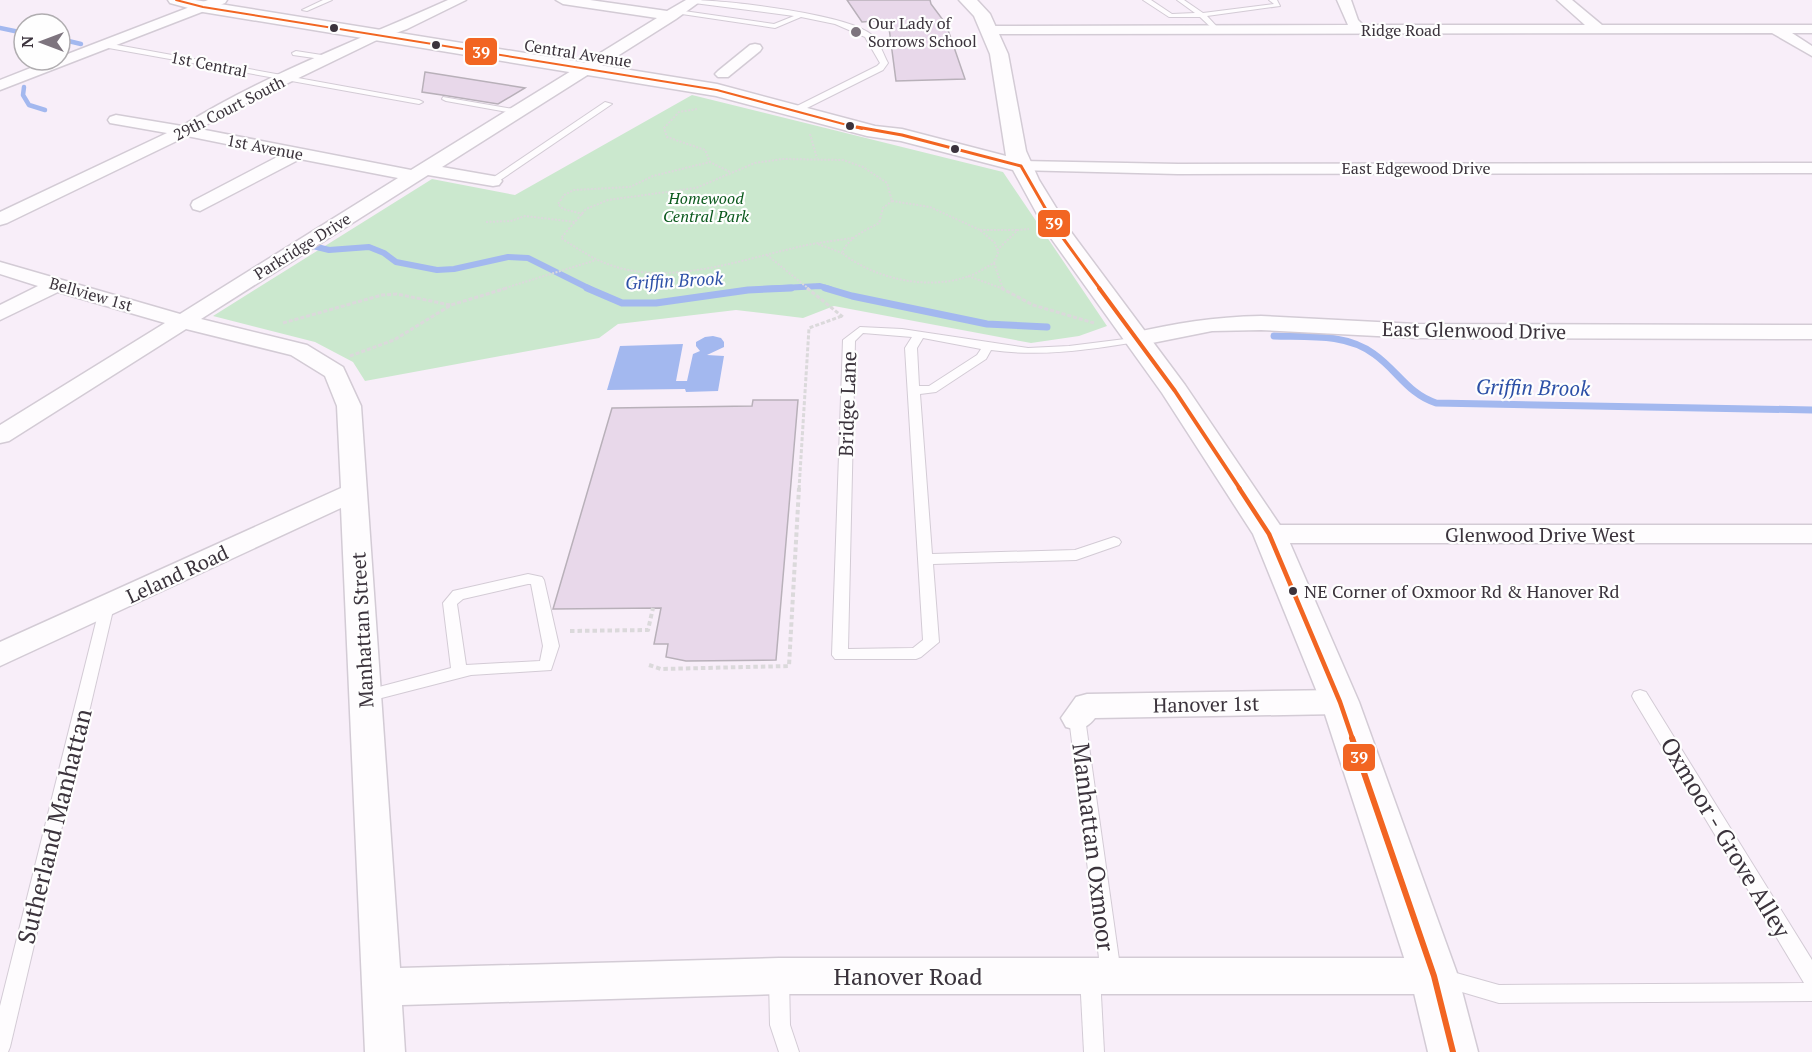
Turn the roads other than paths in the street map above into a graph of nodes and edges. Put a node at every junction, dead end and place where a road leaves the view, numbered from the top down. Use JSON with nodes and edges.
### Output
{"nodes":[{"id":1,"x":176,"y":0,"type":"edge"},
{"id":2,"x":220,"y":0,"type":"edge"},
{"id":3,"x":245,"y":0,"type":"edge"},
{"id":4,"x":329,"y":0,"type":"edge"},
{"id":5,"x":459,"y":0,"type":"edge"},
{"id":6,"x":563,"y":0,"type":"edge"},
{"id":7,"x":967,"y":0,"type":"edge"},
{"id":8,"x":1146,"y":0,"type":"edge"},
{"id":9,"x":1180,"y":0,"type":"edge"},
{"id":10,"x":1272,"y":0,"type":"edge"},
{"id":11,"x":1344,"y":0,"type":"edge"},
{"id":12,"x":1564,"y":0,"type":"edge"},
{"id":13,"x":695,"y":1,"type":"edge"},
{"id":14,"x":203,"y":7,"type":"junction"},
{"id":15,"x":305,"y":10,"type":"junction"},
{"id":16,"x":674,"y":14,"type":"junction"},
{"id":17,"x":1202,"y":15,"type":"junction"},
{"id":18,"x":800,"y":16,"type":"junction"},
{"id":19,"x":402,"y":26,"type":"junction"},
{"id":20,"x":1775,"y":29,"type":"junction"},
{"id":21,"x":1812,"y":29,"type":"edge"},
{"id":22,"x":990,"y":30,"type":"junction"},
{"id":23,"x":1216,"y":30,"type":"junction"},
{"id":24,"x":1360,"y":30,"type":"junction"},
{"id":25,"x":1599,"y":30,"type":"junction"},
{"id":26,"x":374,"y":36,"type":"junction"},
{"id":27,"x":106,"y":45,"type":"junction"},
{"id":28,"x":755,"y":48,"type":"dead end"},
{"id":29,"x":1812,"y":52,"type":"edge"},
{"id":30,"x":296,"y":53,"type":"dead end"},
{"id":31,"x":605,"y":57,"type":"junction"},
{"id":32,"x":327,"y":58,"type":"junction"},
{"id":33,"x":587,"y":69,"type":"junction"},
{"id":34,"x":723,"y":74,"type":"junction"},
{"id":35,"x":286,"y":79,"type":"junction"},
{"id":36,"x":753,"y":81,"type":"dead end"},
{"id":37,"x":0,"y":85,"type":"edge"},
{"id":38,"x":818,"y":98,"type":"junction"},
{"id":39,"x":446,"y":99,"type":"dead end"},
{"id":40,"x":795,"y":100,"type":"junction"},
{"id":41,"x":419,"y":102,"type":"dead end"},
{"id":42,"x":608,"y":104,"type":"dead end"},
{"id":43,"x":519,"y":112,"type":"junction"},
{"id":44,"x":116,"y":120,"type":"dead end"},
{"id":45,"x":1012,"y":122,"type":"junction"},
{"id":46,"x":185,"y":131,"type":"junction"},
{"id":47,"x":902,"y":135,"type":"junction"},
{"id":48,"x":939,"y":144,"type":"junction"},
{"id":49,"x":298,"y":153,"type":"junction"},
{"id":50,"x":1021,"y":166,"type":"junction"},
{"id":51,"x":1812,"y":168,"type":"edge"},
{"id":52,"x":419,"y":172,"type":"junction"},
{"id":53,"x":493,"y":182,"type":"joint"},
{"id":54,"x":200,"y":205,"type":"dead end"},
{"id":55,"x":0,"y":219,"type":"edge"},
{"id":56,"x":0,"y":268,"type":"edge"},
{"id":57,"x":57,"y":284,"type":"junction"},
{"id":58,"x":0,"y":315,"type":"edge"},
{"id":59,"x":182,"y":321,"type":"junction"},
{"id":60,"x":1812,"y":332,"type":"edge"},
{"id":61,"x":919,"y":335,"type":"junction"},
{"id":62,"x":1137,"y":339,"type":"junction"},
{"id":63,"x":988,"y":346,"type":"junction"},
{"id":64,"x":914,"y":390,"type":"junction"},
{"id":65,"x":0,"y":436,"type":"edge"},
{"id":66,"x":354,"y":492,"type":"junction"},
{"id":67,"x":1269,"y":534,"type":"junction"},
{"id":68,"x":1812,"y":534,"type":"edge"},
{"id":69,"x":1114,"y":542,"type":"dead end"},
{"id":70,"x":925,"y":559,"type":"junction"},
{"id":71,"x":108,"y":606,"type":"junction"},
{"id":72,"x":0,"y":655,"type":"edge"},
{"id":73,"x":459,"y":673,"type":"junction"},
{"id":74,"x":366,"y":696,"type":"junction"},
{"id":75,"x":1640,"y":696,"type":"dead end"},
{"id":76,"x":1340,"y":702,"type":"junction"},
{"id":77,"x":1077,"y":718,"type":"joint"},
{"id":78,"x":779,"y":976,"type":"junction"},
{"id":79,"x":1100,"y":976,"type":"junction"},
{"id":80,"x":1434,"y":976,"type":"junction"},
{"id":81,"x":1812,"y":978,"type":"edge"},
{"id":82,"x":382,"y":987,"type":"junction"},
{"id":83,"x":1812,"y":992,"type":"edge"},
{"id":84,"x":0,"y":1047,"type":"edge"},
{"id":85,"x":385,"y":1052,"type":"edge"},
{"id":86,"x":789,"y":1052,"type":"edge"},
{"id":87,"x":1094,"y":1052,"type":"edge"},
{"id":88,"x":1453,"y":1052,"type":"edge"}],
"edges":[{"from":1,"to":14,"type":"main road","name":"Central Avenue"},
{"from":2,"to":14,"type":"street"},
{"from":3,"to":15,"type":"main road","name":"Central Avenue"},
{"from":4,"to":15,"type":"lane"},
{"from":5,"to":19,"type":"street","name":"29th Court South"},
{"from":6,"to":16,"type":"street"},
{"from":7,"to":22,"type":"main road"},
{"from":8,"to":17,"type":"lane"},
{"from":9,"to":17,"type":"lane"},
{"from":10,"to":17,"type":"lane"},
{"from":11,"to":24,"type":"street"},
{"from":12,"to":25,"type":"street"},
{"from":13,"to":16,"type":"street","name":"Parkridge Drive"},
{"from":13,"to":18,"type":"lane"},
{"from":14,"to":26,"type":"main road","name":"Central Avenue"},
{"from":14,"to":27,"type":"street"},
{"from":15,"to":19,"type":"main road","name":"Central Avenue"},
{"from":16,"to":18,"type":"lane"},
{"from":16,"to":31,"type":"street","name":"Parkridge Drive"},
{"from":17,"to":23,"type":"lane"},
{"from":18,"to":38,"type":"lane"},
{"from":19,"to":26,"type":"street","name":"29th Court South"},
{"from":19,"to":31,"type":"main road","name":"Central Avenue"},
{"from":20,"to":21,"type":"street","name":"Ridge Road"},
{"from":20,"to":25,"type":"street","name":"Ridge Road"},
{"from":20,"to":29,"type":"street"},
{"from":22,"to":23,"type":"street","name":"Ridge Road"},
{"from":22,"to":45,"type":"main road"},
{"from":23,"to":24,"type":"street","name":"Ridge Road"},
{"from":24,"to":25,"type":"street","name":"Ridge Road"},
{"from":26,"to":32,"type":"street","name":"29th Court South"},
{"from":26,"to":33,"type":"main road","name":"Central Avenue"},
{"from":27,"to":35,"type":"lane","name":"1st Central"},
{"from":27,"to":37,"type":"street"},
{"from":28,"to":34,"type":"street"},
{"from":30,"to":32,"type":"lane"},
{"from":31,"to":33,"type":"street","name":"Parkridge Drive"},
{"from":31,"to":34,"type":"main road","name":"Central Avenue"},
{"from":32,"to":35,"type":"street","name":"29th Court South"},
{"from":33,"to":40,"type":"main road","name":"Central Avenue"},
{"from":33,"to":43,"type":"street","name":"Parkridge Drive"},
{"from":34,"to":36,"type":"main road","name":"Central Avenue"},
{"from":35,"to":41,"type":"lane","name":"1st Central"},
{"from":35,"to":46,"type":"street","name":"29th Court South"},
{"from":38,"to":40,"type":"main road","name":"Central Avenue"},
{"from":38,"to":47,"type":"main road","name":"Central Avenue"},
{"from":39,"to":43,"type":"lane"},
{"from":40,"to":47,"type":"main road","name":"Central Avenue"},
{"from":42,"to":53,"type":"lane"},
{"from":43,"to":52,"type":"street","name":"Parkridge Drive"},
{"from":44,"to":46,"type":"street","name":"1st Avenue"},
{"from":45,"to":48,"type":"main road"},
{"from":45,"to":50,"type":"main road"},
{"from":46,"to":49,"type":"street","name":"1st Avenue"},
{"from":46,"to":55,"type":"street","name":"29th Court South"},
{"from":47,"to":48,"type":"main road","name":"Central Avenue"},
{"from":48,"to":50,"type":"main road","name":"Central Avenue"},
{"from":49,"to":52,"type":"street","name":"1st Avenue"},
{"from":49,"to":54,"type":"street"},
{"from":50,"to":51,"type":"street","name":"East Edgewood Drive"},
{"from":50,"to":62,"type":"main road"},
{"from":52,"to":53,"type":"street","name":"1st Avenue"},
{"from":52,"to":59,"type":"street","name":"Parkridge Drive"},
{"from":56,"to":57,"type":"street","name":"Bellview 1st"},
{"from":57,"to":58,"type":"street"},
{"from":57,"to":59,"type":"street","name":"Bellview 1st"},
{"from":59,"to":65,"type":"street","name":"Parkridge Drive"},
{"from":59,"to":66,"type":"street","name":"Manhattan Street"},
{"from":60,"to":62,"type":"street","name":"East Glenwood Drive"},
{"from":61,"to":63,"type":"lane","name":"Bridge Lane"},
{"from":61,"to":64,"type":"lane"},
{"from":61,"to":70,"type":"lane","name":"Bridge Lane"},
{"from":62,"to":63,"type":"lane","name":"Bridge Lane"},
{"from":62,"to":67,"type":"main road"},
{"from":63,"to":64,"type":"lane"},
{"from":64,"to":70,"type":"lane"},
{"from":66,"to":71,"type":"street","name":"Leland Road"},
{"from":66,"to":74,"type":"street","name":"Manhattan Street"},
{"from":67,"to":68,"type":"street","name":"Glenwood Drive West"},
{"from":67,"to":76,"type":"main road"},
{"from":69,"to":70,"type":"lane"},
{"from":71,"to":72,"type":"street","name":"Leland Road"},
{"from":71,"to":84,"type":"lane","name":"Sutherland Manhattan"},
{"from":73,"to":73,"type":"lane"},
{"from":73,"to":74,"type":"lane"},
{"from":74,"to":82,"type":"street","name":"Manhattan Street"},
{"from":75,"to":81,"type":"lane","name":"Oxmoor - Grove Alley"},
{"from":76,"to":77,"type":"street","name":"Hanover 1st"},
{"from":76,"to":80,"type":"main road"},
{"from":77,"to":79,"type":"lane","name":"Manhattan Oxmoor"},
{"from":78,"to":79,"type":"street","name":"Hanover Road"},
{"from":78,"to":82,"type":"street","name":"Hanover Road"},
{"from":78,"to":86,"type":"lane"},
{"from":79,"to":80,"type":"street","name":"Hanover Road"},
{"from":79,"to":87,"type":"lane","name":"Manhattan Oxmoor"},
{"from":80,"to":83,"type":"lane"},
{"from":80,"to":88,"type":"main road"},
{"from":82,"to":85,"type":"street","name":"Manhattan Street"}]}
